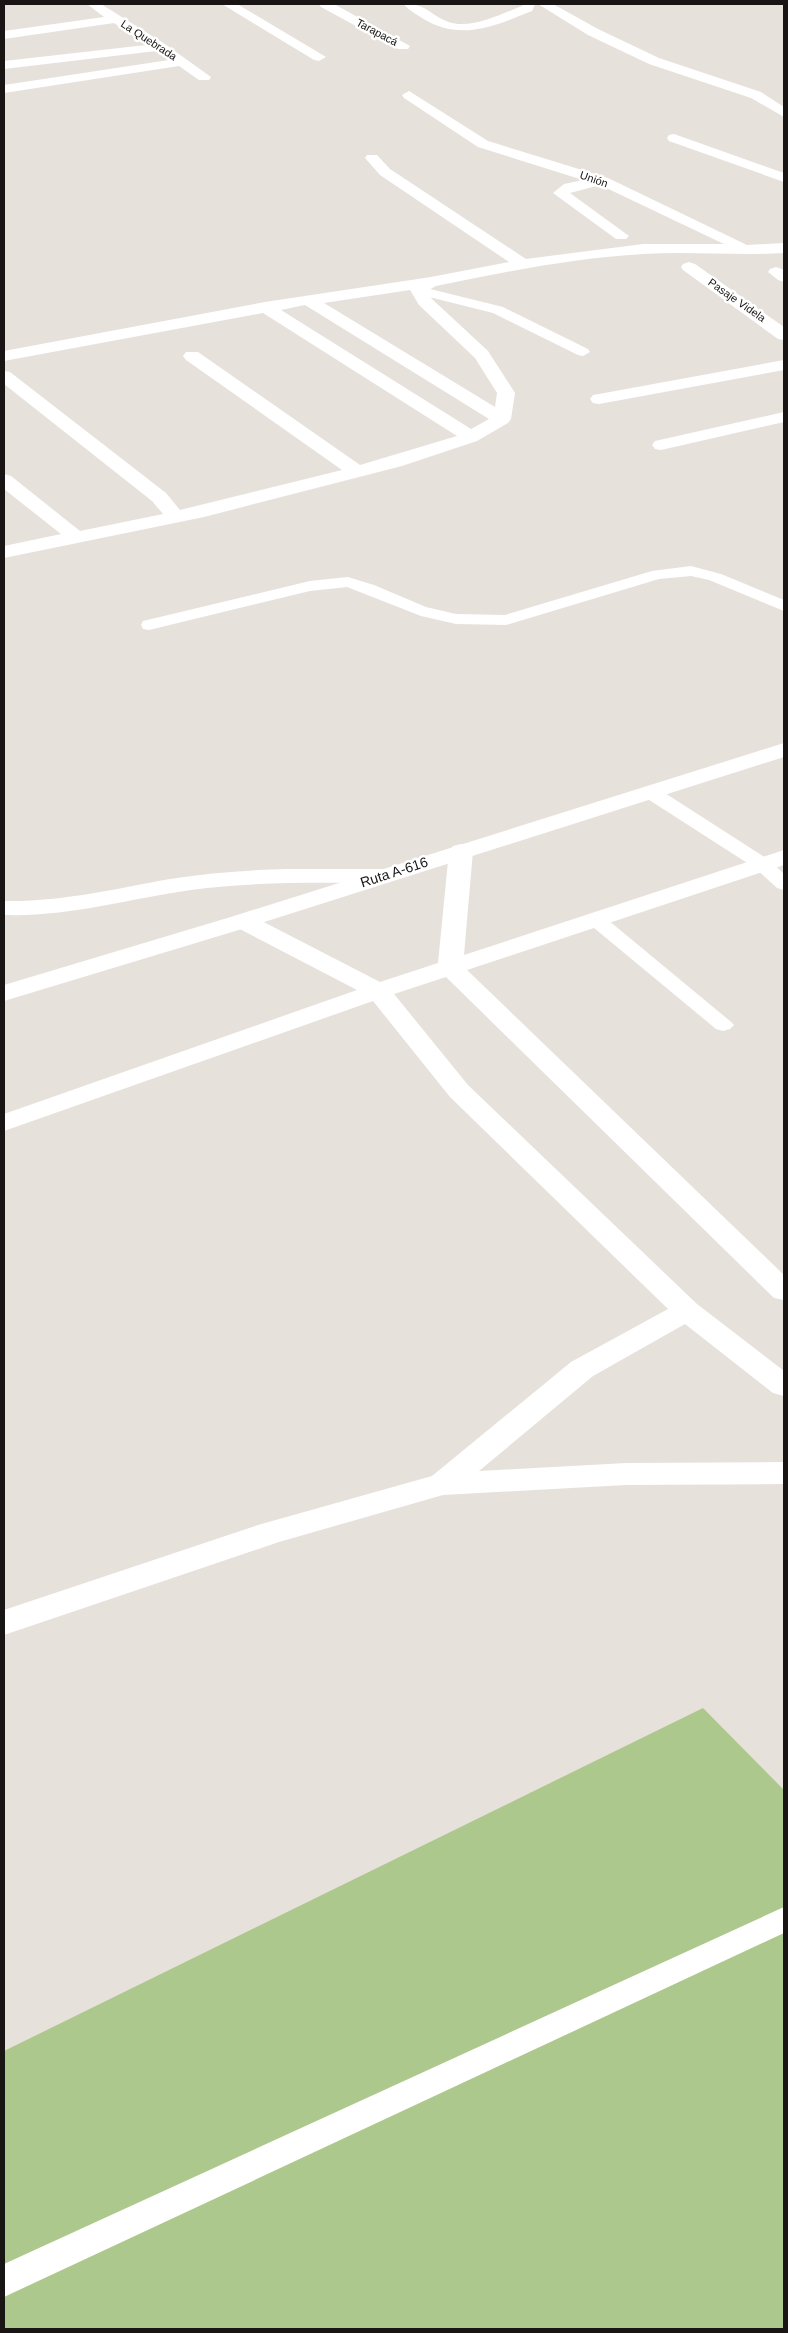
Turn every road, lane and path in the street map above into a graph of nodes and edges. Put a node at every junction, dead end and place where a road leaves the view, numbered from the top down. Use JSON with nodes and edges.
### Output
{"nodes":[{"id":1,"x":93,"y":4,"type":"edge"},
{"id":2,"x":228,"y":4,"type":"edge"},
{"id":3,"x":325,"y":4,"type":"edge"},
{"id":4,"x":410,"y":4,"type":"edge"},
{"id":5,"x":530,"y":4,"type":"edge"},
{"id":6,"x":544,"y":4,"type":"edge"},
{"id":7,"x":117,"y":19,"type":"junction"},
{"id":8,"x":4,"y":35,"type":"edge"},
{"id":9,"x":403,"y":46,"type":"dead end"},
{"id":10,"x":160,"y":47,"type":"junction"},
{"id":11,"x":319,"y":57,"type":"dead end"},
{"id":12,"x":182,"y":62,"type":"junction"},
{"id":13,"x":4,"y":66,"type":"edge"},
{"id":14,"x":204,"y":77,"type":"dead end"},
{"id":15,"x":4,"y":89,"type":"edge"},
{"id":16,"x":408,"y":95,"type":"dead end"},
{"id":17,"x":784,"y":112,"type":"edge"},
{"id":18,"x":674,"y":138,"type":"dead end"},
{"id":19,"x":372,"y":158,"type":"dead end"},
{"id":20,"x":784,"y":178,"type":"edge"},
{"id":21,"x":603,"y":181,"type":"junction"},
{"id":22,"x":621,"y":236,"type":"dead end"},
{"id":23,"x":784,"y":248,"type":"edge"},
{"id":24,"x":748,"y":250,"type":"junction"},
{"id":25,"x":522,"y":264,"type":"junction"},
{"id":26,"x":688,"y":266,"type":"dead end"},
{"id":27,"x":425,"y":286,"type":"junction"},
{"id":28,"x":308,"y":300,"type":"junction"},
{"id":29,"x":265,"y":307,"type":"junction"},
{"id":30,"x":784,"y":335,"type":"edge"},
{"id":31,"x":583,"y":352,"type":"dead end"},
{"id":32,"x":4,"y":356,"type":"edge"},
{"id":33,"x":192,"y":356,"type":"dead end"},
{"id":34,"x":784,"y":365,"type":"edge"},
{"id":35,"x":4,"y":376,"type":"edge"},
{"id":36,"x":599,"y":399,"type":"dead end"},
{"id":37,"x":784,"y":417,"type":"edge"},
{"id":38,"x":502,"y":419,"type":"junction"},
{"id":39,"x":471,"y":437,"type":"junction"},
{"id":40,"x":661,"y":445,"type":"dead end"},
{"id":41,"x":357,"y":472,"type":"junction"},
{"id":42,"x":4,"y":480,"type":"edge"},
{"id":43,"x":176,"y":517,"type":"junction"},
{"id":44,"x":75,"y":536,"type":"junction"},
{"id":45,"x":4,"y":552,"type":"edge"},
{"id":46,"x":784,"y":606,"type":"edge"},
{"id":47,"x":149,"y":625,"type":"dead end"},
{"id":48,"x":784,"y":750,"type":"edge"},
{"id":49,"x":650,"y":792,"type":"junction"},
{"id":50,"x":461,"y":851,"type":"junction"},
{"id":51,"x":773,"y":861,"type":"edge"},
{"id":52,"x":384,"y":876,"type":"junction"},
{"id":53,"x":784,"y":884,"type":"edge"},
{"id":54,"x":4,"y":908,"type":"edge"},
{"id":55,"x":595,"y":919,"type":"junction"},
{"id":56,"x":243,"y":921,"type":"junction"},
{"id":57,"x":450,"y":967,"type":"junction"},
{"id":58,"x":378,"y":991,"type":"junction"},
{"id":59,"x":4,"y":993,"type":"edge"},
{"id":60,"x":723,"y":1025,"type":"dead end"},
{"id":61,"x":4,"y":1123,"type":"edge"},
{"id":62,"x":784,"y":1291,"type":"edge"},
{"id":63,"x":687,"y":1311,"type":"junction"},
{"id":64,"x":784,"y":1386,"type":"edge"},
{"id":65,"x":784,"y":1474,"type":"edge"},
{"id":66,"x":443,"y":1484,"type":"junction"},
{"id":67,"x":4,"y":1622,"type":"edge"},
{"id":68,"x":784,"y":1919,"type":"edge"},
{"id":69,"x":4,"y":2281,"type":"edge"}],
"edges":[{"from":1,"to":7,"type":"street","name":"La Quebrada"},
{"from":2,"to":11,"type":"street"},
{"from":3,"to":9,"type":"street","name":"Tarapacá"},
{"from":4,"to":5,"type":"street"},
{"from":6,"to":17,"type":"street"},
{"from":7,"to":8,"type":"street"},
{"from":7,"to":10,"type":"street","name":"La Quebrada"},
{"from":10,"to":12,"type":"street","name":"La Quebrada"},
{"from":10,"to":13,"type":"street"},
{"from":12,"to":14,"type":"street","name":"La Quebrada"},
{"from":12,"to":15,"type":"street"},
{"from":16,"to":21,"type":"street","name":"Unión"},
{"from":18,"to":20,"type":"street"},
{"from":19,"to":25,"type":"street"},
{"from":21,"to":22,"type":"street"},
{"from":21,"to":24,"type":"street","name":"Unión"},
{"from":23,"to":24,"type":"street","name":"Unión"},
{"from":24,"to":25,"type":"street"},
{"from":25,"to":27,"type":"street"},
{"from":26,"to":30,"type":"street","name":"Pasaje Videla"},
{"from":27,"to":28,"type":"street"},
{"from":27,"to":31,"type":"lane"},
{"from":27,"to":38,"type":"street"},
{"from":28,"to":29,"type":"street"},
{"from":28,"to":38,"type":"street"},
{"from":29,"to":32,"type":"street"},
{"from":29,"to":39,"type":"street"},
{"from":33,"to":41,"type":"street"},
{"from":34,"to":36,"type":"street"},
{"from":35,"to":43,"type":"street"},
{"from":37,"to":40,"type":"street"},
{"from":38,"to":39,"type":"street"},
{"from":39,"to":41,"type":"street"},
{"from":41,"to":43,"type":"street"},
{"from":42,"to":44,"type":"street"},
{"from":43,"to":44,"type":"street"},
{"from":44,"to":45,"type":"street"},
{"from":46,"to":47,"type":"lane"},
{"from":48,"to":49,"type":"street","name":"Ruta A-616"},
{"from":49,"to":50,"type":"street","name":"Ruta A-616"},
{"from":49,"to":51,"type":"lane"},
{"from":50,"to":52,"type":"street","name":"Ruta A-616"},
{"from":50,"to":57,"type":"street"},
{"from":51,"to":53,"type":"lane"},
{"from":51,"to":55,"type":"street"},
{"from":52,"to":54,"type":"street"},
{"from":52,"to":56,"type":"street","name":"Ruta A-616"},
{"from":55,"to":57,"type":"street"},
{"from":55,"to":60,"type":"lane"},
{"from":56,"to":58,"type":"street"},
{"from":56,"to":59,"type":"street","name":"Ruta A-616"},
{"from":57,"to":58,"type":"street"},
{"from":57,"to":62,"type":"street"},
{"from":58,"to":61,"type":"street"},
{"from":58,"to":63,"type":"street"},
{"from":63,"to":64,"type":"street"},
{"from":63,"to":66,"type":"street"},
{"from":65,"to":66,"type":"street"},
{"from":66,"to":67,"type":"street"},
{"from":68,"to":69,"type":"lane"}]}
